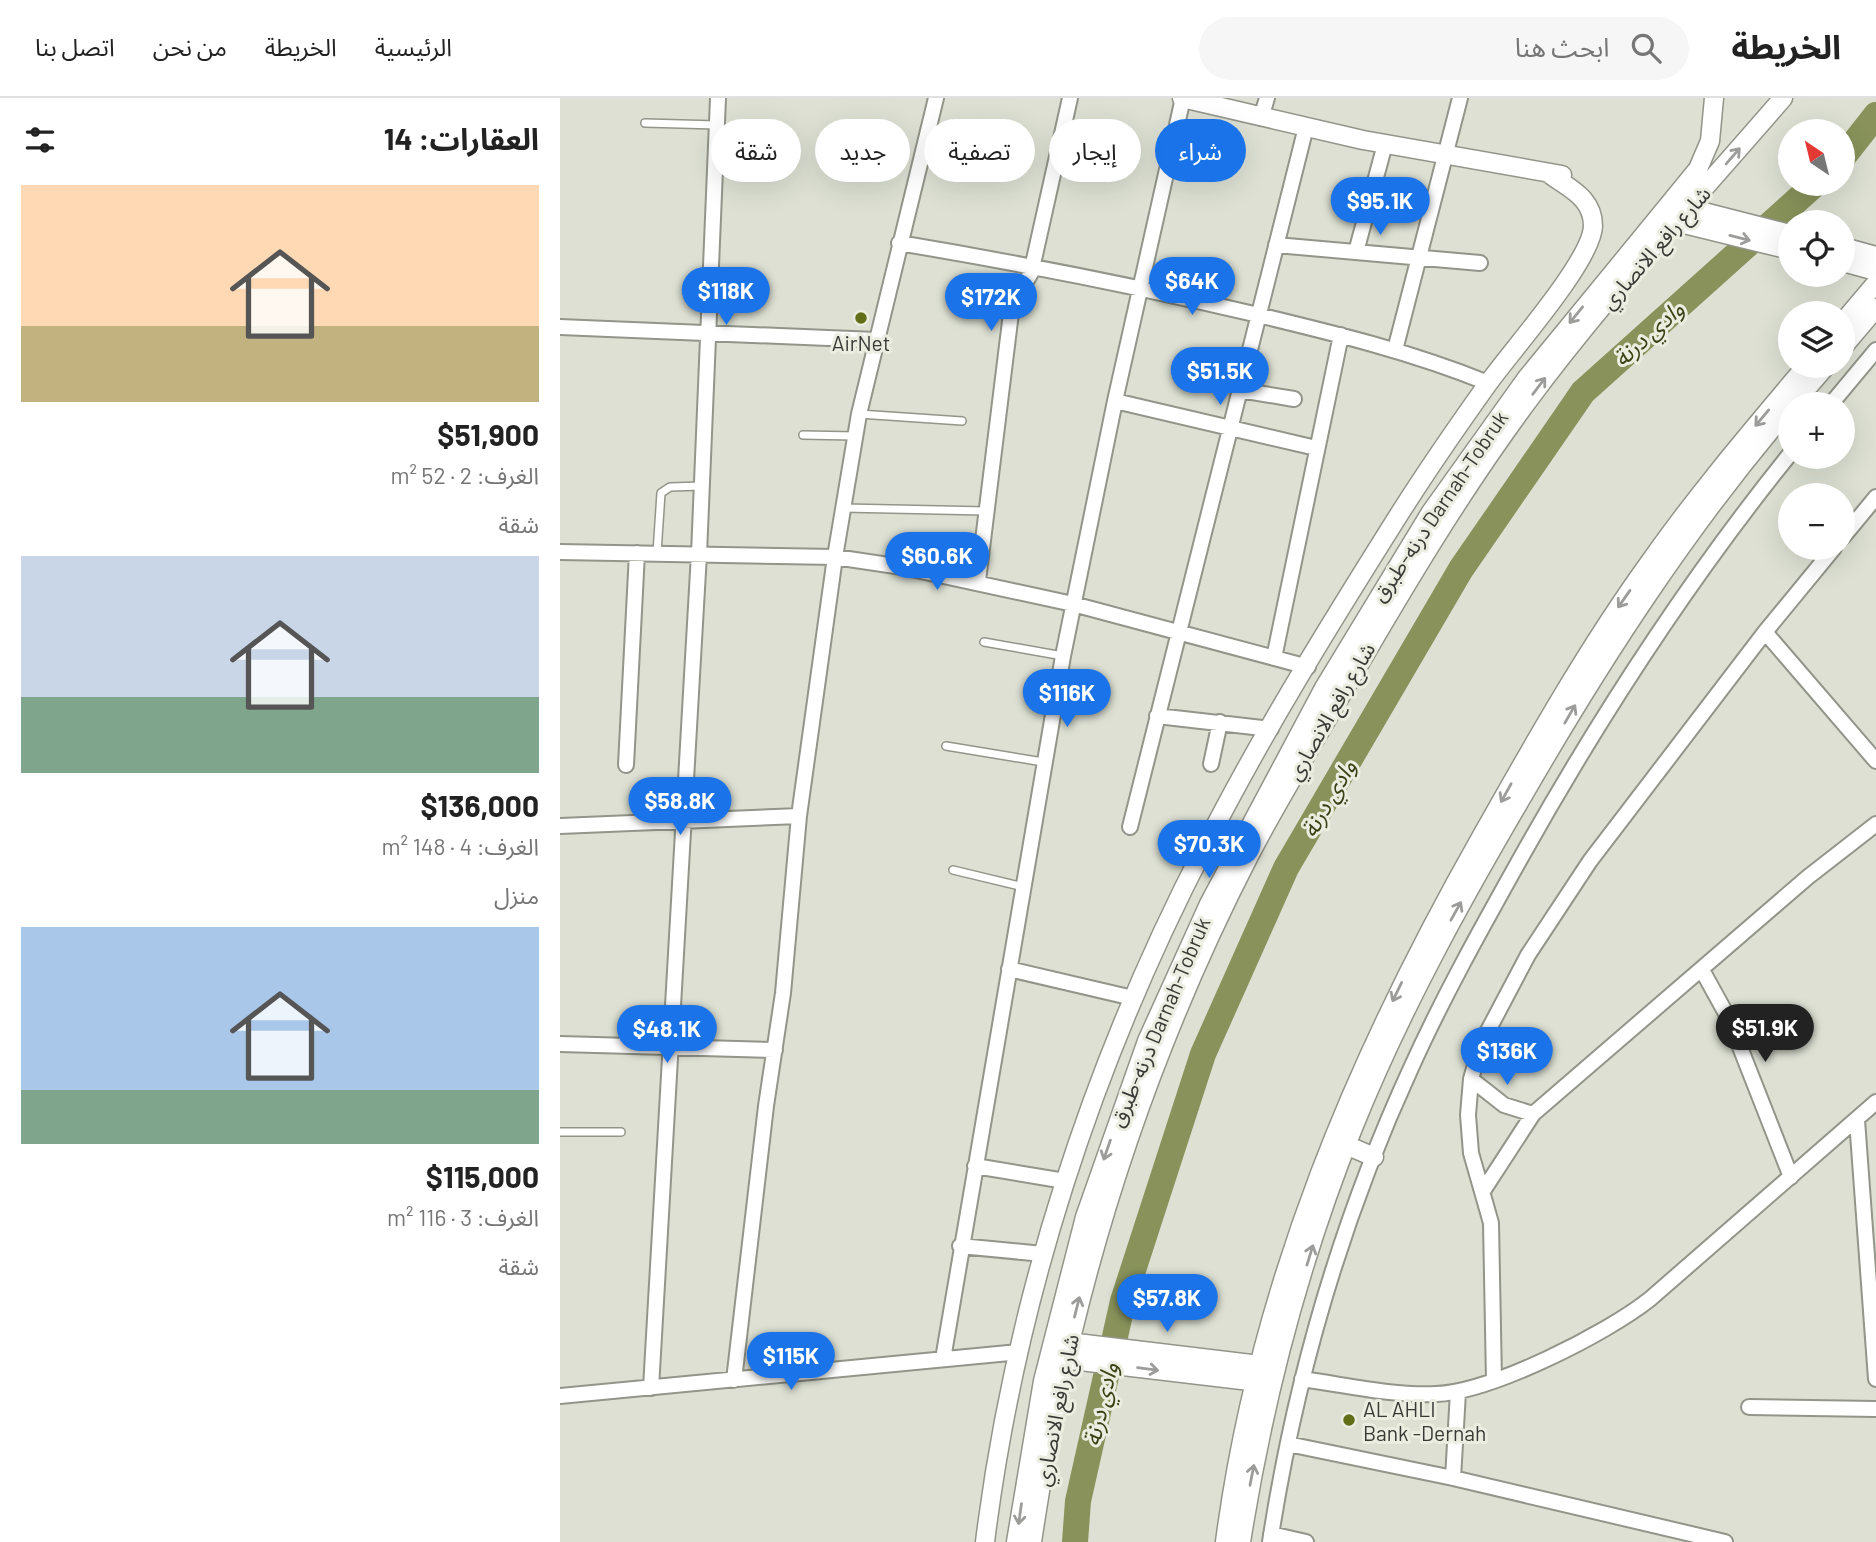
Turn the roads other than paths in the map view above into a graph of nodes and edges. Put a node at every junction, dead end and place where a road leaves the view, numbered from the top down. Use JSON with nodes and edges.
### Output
{"nodes":[{"id":1,"x":719,"y":98,"type":"edge"},
{"id":2,"x":936,"y":98,"type":"edge"},
{"id":3,"x":1070,"y":98,"type":"edge"},
{"id":4,"x":1182,"y":98,"type":"edge"},
{"id":5,"x":1267,"y":98,"type":"edge"},
{"id":6,"x":1460,"y":98,"type":"edge"},
{"id":7,"x":1714,"y":98,"type":"edge"},
{"id":8,"x":1776,"y":101,"type":"edge"},
{"id":9,"x":1261,"y":118,"type":"junction"},
{"id":10,"x":717,"y":119,"type":"edge"},
{"id":11,"x":645,"y":122,"type":"dead end"},
{"id":12,"x":711,"y":125,"type":"edge"},
{"id":13,"x":1306,"y":127,"type":"junction"},
{"id":14,"x":1385,"y":144,"type":"junction"},
{"id":15,"x":1446,"y":156,"type":"junction"},
{"id":16,"x":715,"y":182,"type":"edge"},
{"id":17,"x":1689,"y":217,"type":"junction"},
{"id":18,"x":1778,"y":232,"type":"edge"},
{"id":19,"x":899,"y":243,"type":"junction"},
{"id":20,"x":1276,"y":245,"type":"junction"},
{"id":21,"x":1778,"y":246,"type":"edge"},
{"id":22,"x":1356,"y":252,"type":"junction"},
{"id":23,"x":1855,"y":256,"type":"edge"},
{"id":24,"x":1419,"y":258,"type":"junction"},
{"id":25,"x":1480,"y":263,"type":"dead end"},
{"id":26,"x":1855,"y":265,"type":"edge"},
{"id":27,"x":1033,"y":266,"type":"junction"},
{"id":28,"x":1875,"y":270,"type":"edge"},
{"id":29,"x":1140,"y":287,"type":"junction"},
{"id":30,"x":1855,"y":302,"type":"edge"},
{"id":31,"x":1876,"y":308,"type":"edge"},
{"id":32,"x":1259,"y":315,"type":"junction"},
{"id":33,"x":560,"y":327,"type":"edge"},
{"id":34,"x":709,"y":332,"type":"junction"},
{"id":35,"x":1855,"y":333,"type":"edge"},
{"id":36,"x":1341,"y":335,"type":"junction"},
{"id":37,"x":876,"y":340,"type":"junction"},
{"id":38,"x":1395,"y":350,"type":"junction"},
{"id":39,"x":1876,"y":350,"type":"edge"},
{"id":40,"x":1796,"y":378,"type":"edge"},
{"id":41,"x":1816,"y":378,"type":"edge"},
{"id":42,"x":1488,"y":383,"type":"junction"},
{"id":43,"x":1240,"y":390,"type":"junction"},
{"id":44,"x":1804,"y":392,"type":"edge"},
{"id":45,"x":1841,"y":392,"type":"edge"},
{"id":46,"x":1294,"y":399,"type":"dead end"},
{"id":47,"x":1115,"y":401,"type":"junction"},
{"id":48,"x":859,"y":414,"type":"junction"},
{"id":49,"x":961,"y":421,"type":"dead end"},
{"id":50,"x":1778,"y":424,"type":"edge"},
{"id":51,"x":1230,"y":428,"type":"junction"},
{"id":52,"x":803,"y":436,"type":"dead end"},
{"id":53,"x":854,"y":436,"type":"junction"},
{"id":54,"x":1317,"y":448,"type":"junction"},
{"id":55,"x":1779,"y":469,"type":"edge"},
{"id":56,"x":702,"y":486,"type":"junction"},
{"id":57,"x":1876,"y":497,"type":"edge"},
{"id":58,"x":842,"y":508,"type":"junction"},
{"id":59,"x":987,"y":511,"type":"junction"},
{"id":60,"x":1855,"y":522,"type":"edge"},
{"id":61,"x":560,"y":552,"type":"edge"},
{"id":62,"x":637,"y":553,"type":"junction"},
{"id":63,"x":657,"y":553,"type":"junction"},
{"id":64,"x":699,"y":554,"type":"junction"},
{"id":65,"x":835,"y":557,"type":"junction"},
{"id":66,"x":1824,"y":560,"type":"edge"},
{"id":67,"x":978,"y":581,"type":"junction"},
{"id":68,"x":1073,"y":604,"type":"junction"},
{"id":69,"x":1177,"y":632,"type":"junction"},
{"id":70,"x":1765,"y":632,"type":"junction"},
{"id":71,"x":984,"y":642,"type":"dead end"},
{"id":72,"x":1063,"y":656,"type":"junction"},
{"id":73,"x":1274,"y":658,"type":"junction"},
{"id":74,"x":1308,"y":667,"type":"junction"},
{"id":75,"x":1157,"y":716,"type":"junction"},
{"id":76,"x":1220,"y":722,"type":"junction"},
{"id":77,"x":1271,"y":729,"type":"junction"},
{"id":78,"x":946,"y":746,"type":"dead end"},
{"id":79,"x":1876,"y":761,"type":"edge"},
{"id":80,"x":1043,"y":762,"type":"junction"},
{"id":81,"x":1211,"y":764,"type":"dead end"},
{"id":82,"x":626,"y":765,"type":"dead end"},
{"id":83,"x":1223,"y":812,"type":"junction"},
{"id":84,"x":799,"y":816,"type":"junction"},
{"id":85,"x":682,"y":820,"type":"junction"},
{"id":86,"x":1251,"y":821,"type":"junction"},
{"id":87,"x":1876,"y":824,"type":"edge"},
{"id":88,"x":560,"y":826,"type":"edge"},
{"id":89,"x":1130,"y":827,"type":"dead end"},
{"id":90,"x":953,"y":870,"type":"dead end"},
{"id":91,"x":1024,"y":887,"type":"junction"},
{"id":92,"x":1009,"y":969,"type":"junction"},
{"id":93,"x":1702,"y":970,"type":"junction"},
{"id":94,"x":1133,"y":998,"type":"junction"},
{"id":95,"x":560,"y":1044,"type":"edge"},
{"id":96,"x":673,"y":1047,"type":"junction"},
{"id":97,"x":775,"y":1050,"type":"junction"},
{"id":98,"x":1471,"y":1079,"type":"junction"},
{"id":99,"x":1876,"y":1102,"type":"edge"},
{"id":100,"x":1533,"y":1114,"type":"junction"},
{"id":101,"x":1857,"y":1120,"type":"junction"},
{"id":102,"x":560,"y":1132,"type":"edge"},
{"id":103,"x":621,"y":1132,"type":"dead end"},
{"id":104,"x":1346,"y":1145,"type":"junction"},
{"id":105,"x":1374,"y":1157,"type":"junction"},
{"id":106,"x":975,"y":1166,"type":"junction"},
{"id":107,"x":1791,"y":1177,"type":"junction"},
{"id":108,"x":1065,"y":1181,"type":"junction"},
{"id":109,"x":1483,"y":1191,"type":"junction"},
{"id":110,"x":1871,"y":1243,"type":"edge"},
{"id":111,"x":960,"y":1246,"type":"junction"},
{"id":112,"x":1043,"y":1254,"type":"junction"},
{"id":113,"x":1067,"y":1350,"type":"junction"},
{"id":114,"x":1019,"y":1352,"type":"junction"},
{"id":115,"x":943,"y":1359,"type":"junction"},
{"id":116,"x":1250,"y":1372,"type":"junction"},
{"id":117,"x":1276,"y":1375,"type":"junction"},
{"id":118,"x":1302,"y":1379,"type":"junction"},
{"id":119,"x":1876,"y":1379,"type":"edge"},
{"id":120,"x":734,"y":1380,"type":"junction"},
{"id":121,"x":1494,"y":1381,"type":"junction"},
{"id":122,"x":651,"y":1388,"type":"junction"},
{"id":123,"x":1458,"y":1392,"type":"junction"},
{"id":124,"x":560,"y":1396,"type":"edge"},
{"id":125,"x":1749,"y":1407,"type":"dead end"},
{"id":126,"x":1876,"y":1409,"type":"edge"},
{"id":127,"x":1288,"y":1444,"type":"junction"},
{"id":128,"x":1453,"y":1478,"type":"junction"},
{"id":129,"x":1660,"y":1525,"type":"junction"},
{"id":130,"x":1270,"y":1538,"type":"edge"},
{"id":131,"x":985,"y":1542,"type":"edge"},
{"id":132,"x":1016,"y":1542,"type":"edge"},
{"id":133,"x":1032,"y":1542,"type":"edge"},
{"id":134,"x":1225,"y":1542,"type":"edge"},
{"id":135,"x":1241,"y":1542,"type":"edge"},
{"id":136,"x":1306,"y":1542,"type":"edge"},
{"id":137,"x":1661,"y":1542,"type":"edge"},
{"id":138,"x":1725,"y":1542,"type":"edge"}],
"edges":[{"from":1,"to":10,"type":"street"},
{"from":2,"to":19,"type":"street"},
{"from":3,"to":27,"type":"street"},
{"from":4,"to":9,"type":"street"},
{"from":4,"to":29,"type":"street"},
{"from":5,"to":9,"type":"street"},
{"from":6,"to":15,"type":"street"},
{"from":7,"to":86,"type":"street","name":"درنه-طبرق Darnah-Tobruk","one_way":true},
{"from":17,"to":8,"type":"street","name":"شارع رافع الانصاري","one_way":true},
{"from":9,"to":13,"type":"street"},
{"from":11,"to":12,"type":"lane"},
{"from":13,"to":14,"type":"street"},
{"from":13,"to":20,"type":"street"},
{"from":14,"to":15,"type":"street"},
{"from":14,"to":22,"type":"street"},
{"from":15,"to":24,"type":"street"},
{"from":15,"to":42,"type":"street"},
{"from":16,"to":34,"type":"street"},
{"from":17,"to":18,"type":"street"},
{"from":17,"to":21,"type":"street","one_way":true},
{"from":113,"to":17,"type":"street","name":"شارع رافع الانصاري","one_way":true},
{"from":19,"to":27,"type":"street"},
{"from":19,"to":37,"type":"street"},
{"from":20,"to":22,"type":"street"},
{"from":20,"to":32,"type":"street"},
{"from":22,"to":24,"type":"street"},
{"from":23,"to":28,"type":"street"},
{"from":24,"to":25,"type":"street"},
{"from":24,"to":38,"type":"street"},
{"from":26,"to":28,"type":"street"},
{"from":27,"to":29,"type":"street"},
{"from":27,"to":59,"type":"street"},
{"from":28,"to":30,"type":"street"},
{"from":29,"to":32,"type":"street"},
{"from":29,"to":47,"type":"street"},
{"from":31,"to":35,"type":"street"},
{"from":32,"to":36,"type":"street"},
{"from":32,"to":43,"type":"street"},
{"from":33,"to":34,"type":"street"},
{"from":34,"to":37,"type":"street"},
{"from":34,"to":56,"type":"street"},
{"from":36,"to":38,"type":"street"},
{"from":36,"to":54,"type":"street"},
{"from":37,"to":48,"type":"street"},
{"from":38,"to":42,"type":"street"},
{"from":39,"to":45,"type":"street"},
{"from":40,"to":116,"type":"street","one_way":true},
{"from":41,"to":44,"type":"street"},
{"from":42,"to":74,"type":"street"},
{"from":43,"to":46,"type":"street"},
{"from":43,"to":51,"type":"street"},
{"from":47,"to":51,"type":"street"},
{"from":47,"to":68,"type":"street"},
{"from":48,"to":49,"type":"lane"},
{"from":48,"to":53,"type":"street"},
{"from":104,"to":50,"type":"street","one_way":true},
{"from":51,"to":54,"type":"street"},
{"from":51,"to":69,"type":"street"},
{"from":52,"to":53,"type":"lane"},
{"from":53,"to":58,"type":"street"},
{"from":54,"to":73,"type":"street"},
{"from":55,"to":105,"type":"street"},
{"from":56,"to":63,"type":"lane"},
{"from":56,"to":64,"type":"street"},
{"from":57,"to":60,"type":"street"},
{"from":58,"to":59,"type":"lane"},
{"from":58,"to":65,"type":"street"},
{"from":59,"to":67,"type":"street"},
{"from":61,"to":62,"type":"street"},
{"from":62,"to":63,"type":"street"},
{"from":62,"to":82,"type":"street"},
{"from":63,"to":64,"type":"street"},
{"from":64,"to":65,"type":"street"},
{"from":64,"to":85,"type":"street"},
{"from":65,"to":67,"type":"street"},
{"from":65,"to":84,"type":"street"},
{"from":66,"to":70,"type":"street"},
{"from":67,"to":68,"type":"street"},
{"from":68,"to":69,"type":"street"},
{"from":68,"to":72,"type":"street"},
{"from":69,"to":73,"type":"street"},
{"from":69,"to":75,"type":"street"},
{"from":70,"to":79,"type":"street"},
{"from":70,"to":98,"type":"street"},
{"from":71,"to":72,"type":"lane"},
{"from":72,"to":80,"type":"street"},
{"from":73,"to":74,"type":"street"},
{"from":74,"to":77,"type":"street"},
{"from":75,"to":76,"type":"street"},
{"from":75,"to":89,"type":"street"},
{"from":76,"to":77,"type":"street"},
{"from":76,"to":81,"type":"street"},
{"from":77,"to":83,"type":"street"},
{"from":78,"to":80,"type":"lane"},
{"from":80,"to":91,"type":"street"},
{"from":83,"to":86,"type":"street"},
{"from":83,"to":94,"type":"street"},
{"from":84,"to":85,"type":"street"},
{"from":84,"to":97,"type":"street"},
{"from":85,"to":88,"type":"street"},
{"from":85,"to":96,"type":"street"},
{"from":86,"to":113,"type":"street","name":"درنه-طبرق Darnah-Tobruk","one_way":true},
{"from":87,"to":93,"type":"street"},
{"from":90,"to":91,"type":"lane"},
{"from":91,"to":92,"type":"street"},
{"from":92,"to":94,"type":"street"},
{"from":92,"to":106,"type":"street"},
{"from":93,"to":100,"type":"street"},
{"from":93,"to":107,"type":"street"},
{"from":94,"to":108,"type":"street"},
{"from":95,"to":96,"type":"street"},
{"from":96,"to":97,"type":"street"},
{"from":96,"to":122,"type":"street"},
{"from":97,"to":120,"type":"street"},
{"from":98,"to":100,"type":"street"},
{"from":98,"to":109,"type":"street"},
{"from":99,"to":101,"type":"street"},
{"from":100,"to":109,"type":"street"},
{"from":101,"to":107,"type":"street"},
{"from":101,"to":110,"type":"street"},
{"from":102,"to":103,"type":"lane"},
{"from":104,"to":105,"type":"street"},
{"from":117,"to":104,"type":"street","one_way":true},
{"from":105,"to":118,"type":"street"},
{"from":106,"to":108,"type":"street"},
{"from":106,"to":111,"type":"street"},
{"from":107,"to":121,"type":"street"},
{"from":108,"to":112,"type":"street"},
{"from":109,"to":121,"type":"street"},
{"from":110,"to":119,"type":"street"},
{"from":111,"to":112,"type":"street"},
{"from":111,"to":115,"type":"street"},
{"from":112,"to":114,"type":"street"},
{"from":113,"to":116,"type":"street"},
{"from":113,"to":132,"type":"street","name":"درنه-طبرق Darnah-Tobruk","one_way":true},
{"from":113,"to":133,"type":"street","name":"شارع رافع الانصاري"},
{"from":114,"to":115,"type":"street"},
{"from":114,"to":131,"type":"street"},
{"from":115,"to":120,"type":"street"},
{"from":116,"to":117,"type":"street"},
{"from":116,"to":134,"type":"street"},
{"from":135,"to":117,"type":"street","one_way":true},
{"from":118,"to":123,"type":"street"},
{"from":118,"to":127,"type":"street"},
{"from":120,"to":122,"type":"street"},
{"from":121,"to":123,"type":"street"},
{"from":122,"to":124,"type":"street"},
{"from":123,"to":128,"type":"street"},
{"from":125,"to":126,"type":"street"},
{"from":127,"to":128,"type":"street"},
{"from":127,"to":130,"type":"street"},
{"from":128,"to":129,"type":"street"},
{"from":129,"to":137,"type":"street"},
{"from":129,"to":138,"type":"street"},
{"from":130,"to":136,"type":"street"}]}
